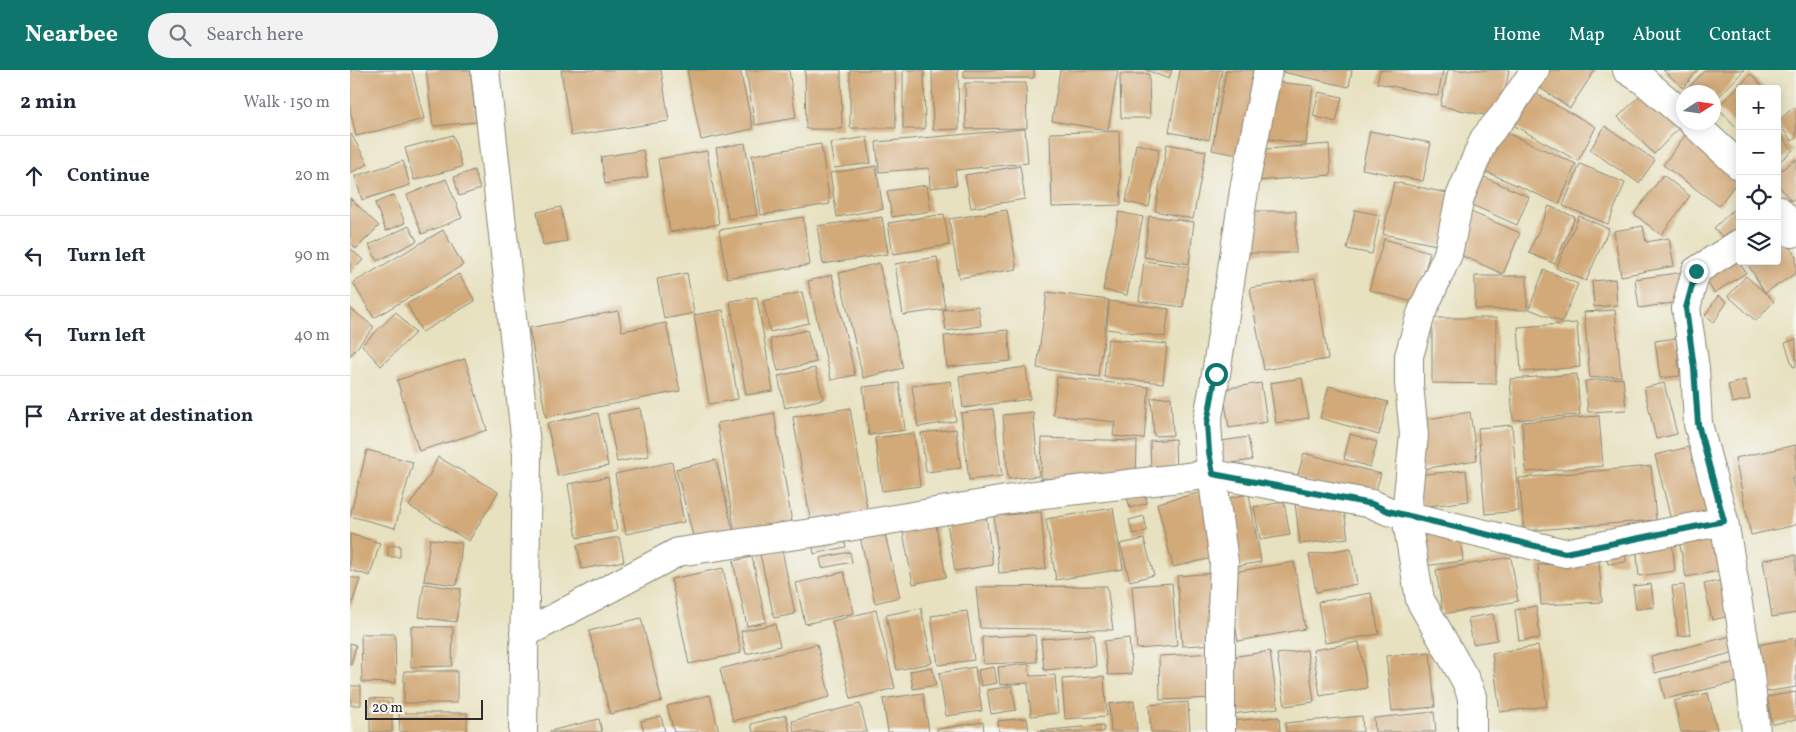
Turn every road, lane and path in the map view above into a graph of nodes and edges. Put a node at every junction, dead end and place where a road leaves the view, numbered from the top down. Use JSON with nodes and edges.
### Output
{"nodes":[{"id":1,"x":485,"y":70,"type":"edge"},
{"id":2,"x":1268,"y":70,"type":"edge"},
{"id":3,"x":1534,"y":70,"type":"edge"},
{"id":4,"x":1627,"y":70,"type":"edge"},
{"id":5,"x":1676,"y":108,"type":"edge"},
{"id":6,"x":1701,"y":130,"type":"edge"},
{"id":7,"x":1736,"y":162,"type":"edge"},
{"id":8,"x":1736,"y":246,"type":"edge"},
{"id":9,"x":1213,"y":474,"type":"junction"},
{"id":10,"x":1406,"y":515,"type":"junction"},
{"id":11,"x":1724,"y":521,"type":"junction"},
{"id":12,"x":524,"y":634,"type":"junction"},
{"id":13,"x":523,"y":732,"type":"edge"},
{"id":14,"x":1220,"y":732,"type":"edge"},
{"id":15,"x":1472,"y":732,"type":"edge"},
{"id":16,"x":1756,"y":732,"type":"edge"}],
"edges":[{"from":1,"to":12,"type":"street"},
{"from":2,"to":9,"type":"street"},
{"from":3,"to":10,"type":"street"},
{"from":4,"to":5,"type":"street"},
{"from":6,"to":7,"type":"street"},
{"from":8,"to":11,"type":"street"},
{"from":9,"to":10,"type":"street"},
{"from":9,"to":12,"type":"street"},
{"from":9,"to":14,"type":"street"},
{"from":10,"to":11,"type":"street"},
{"from":10,"to":15,"type":"street"},
{"from":11,"to":16,"type":"street"},
{"from":12,"to":13,"type":"street"}]}
